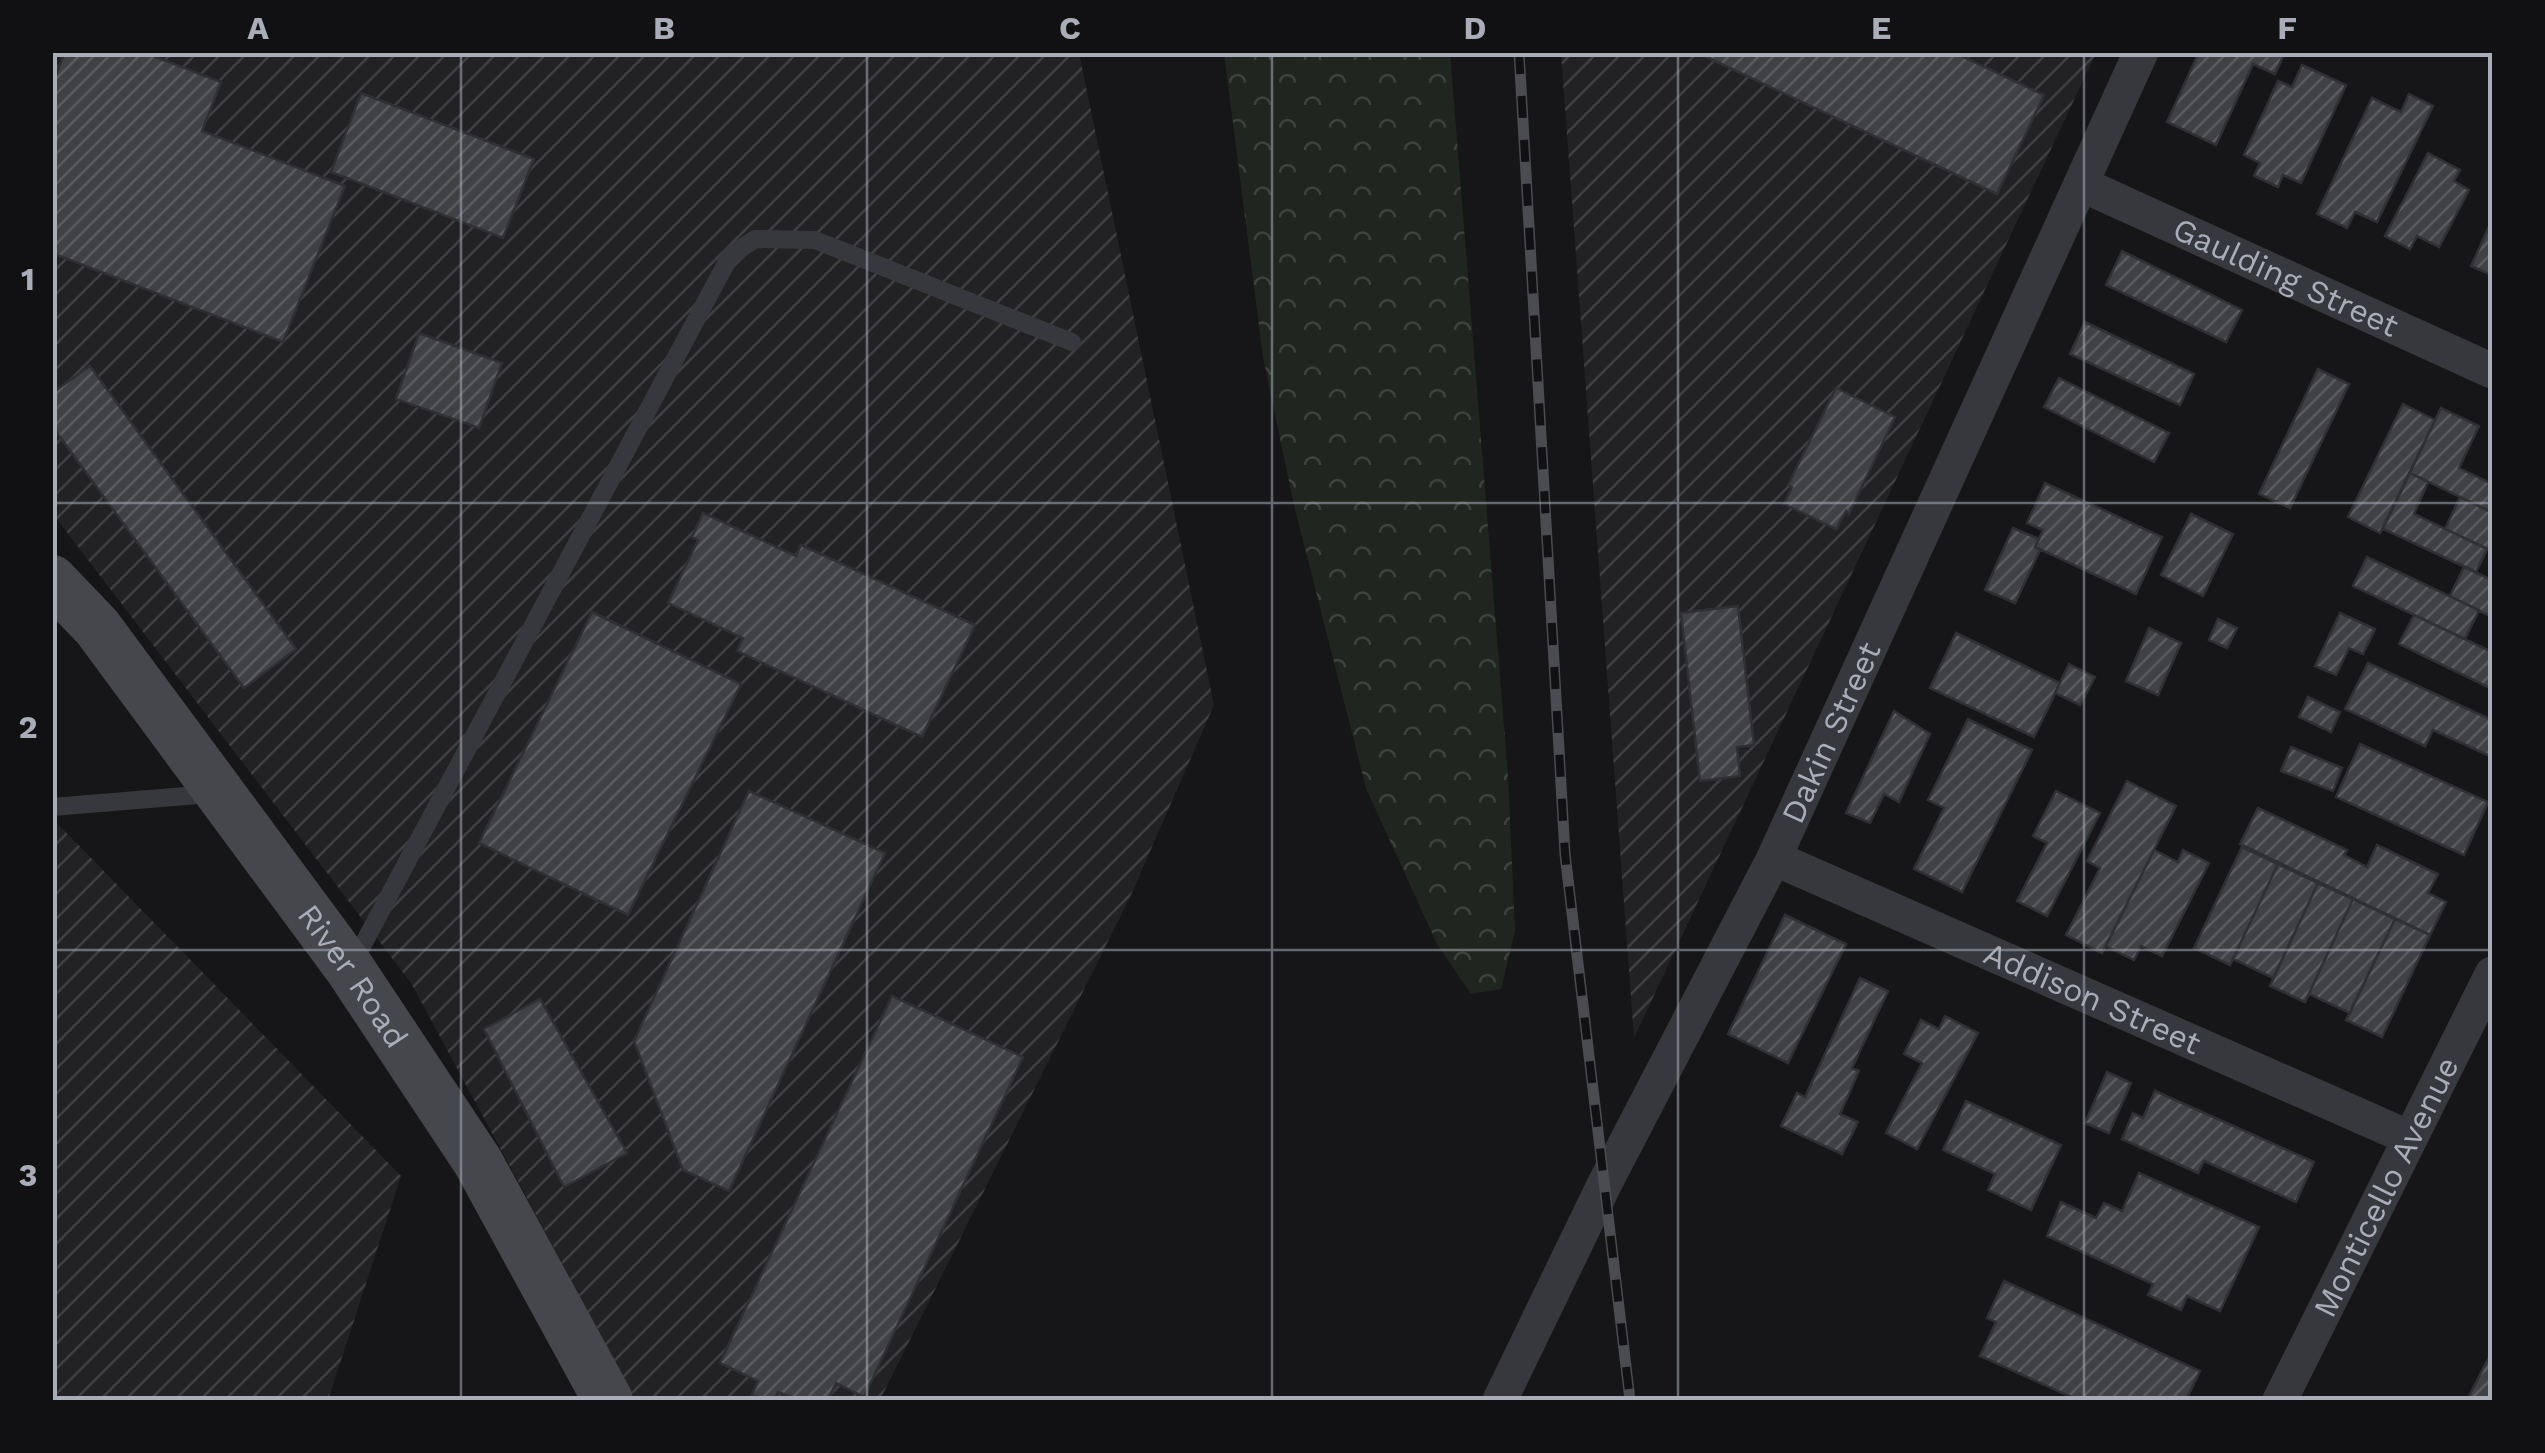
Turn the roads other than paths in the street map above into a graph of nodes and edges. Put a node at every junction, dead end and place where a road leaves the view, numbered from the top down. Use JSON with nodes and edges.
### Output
{"nodes":[{"id":1,"x":2141,"y":52,"type":"edge"},
{"id":2,"x":2081,"y":184,"type":"junction"},
{"id":3,"x":1072,"y":342,"type":"dead end"},
{"id":4,"x":2492,"y":371,"type":"edge"},
{"id":5,"x":52,"y":580,"type":"edge"},
{"id":6,"x":220,"y":793,"type":"junction"},
{"id":7,"x":52,"y":807,"type":"edge"},
{"id":8,"x":1774,"y":858,"type":"junction"},
{"id":9,"x":350,"y":969,"type":"junction"},
{"id":10,"x":2492,"y":974,"type":"edge"},
{"id":11,"x":2410,"y":1138,"type":"junction"},
{"id":12,"x":608,"y":1400,"type":"edge"},
{"id":13,"x":1500,"y":1400,"type":"edge"},
{"id":14,"x":2280,"y":1400,"type":"edge"}],
"edges":[{"from":1,"to":2,"type":"street","name":"Dakin Street"},
{"from":2,"to":4,"type":"street","name":"Gaulding Street"},
{"from":2,"to":8,"type":"street","name":"Dakin Street"},
{"from":3,"to":9,"type":"lane"},
{"from":5,"to":6,"type":"main road","name":"River Road"},
{"from":6,"to":7,"type":"lane"},
{"from":6,"to":9,"type":"main road","name":"River Road"},
{"from":8,"to":11,"type":"street","name":"Addison Street"},
{"from":8,"to":13,"type":"street","name":"Dakin Street"},
{"from":9,"to":12,"type":"main road","name":"River Road"},
{"from":10,"to":11,"type":"street","name":"Monticello Avenue"},
{"from":11,"to":14,"type":"street","name":"Monticello Avenue"}]}
